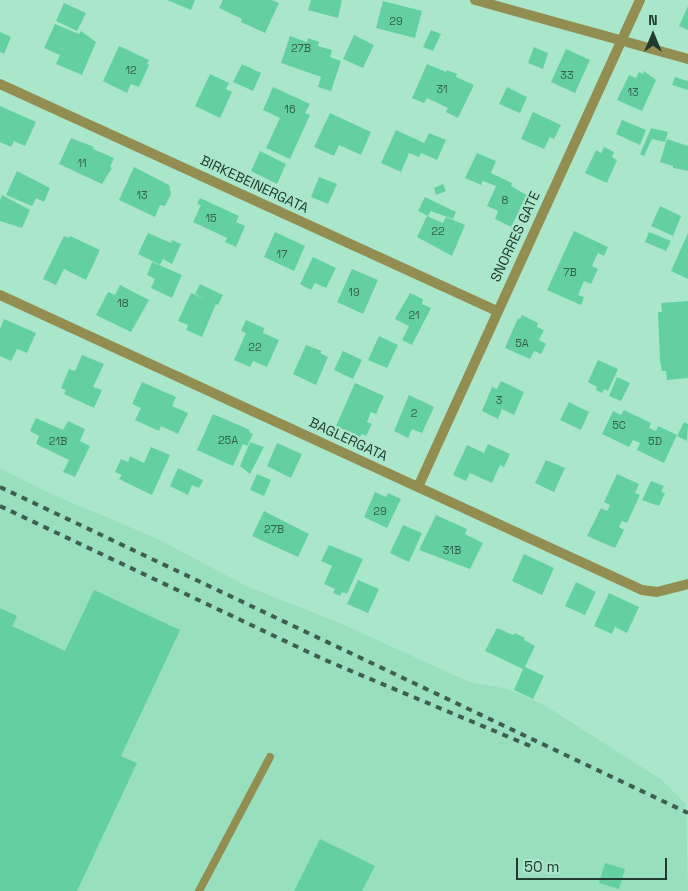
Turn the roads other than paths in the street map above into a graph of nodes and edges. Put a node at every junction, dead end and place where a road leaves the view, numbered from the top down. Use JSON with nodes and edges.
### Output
{"nodes":[{"id":1,"x":475,"y":0,"type":"edge"},
{"id":2,"x":640,"y":0,"type":"edge"},
{"id":3,"x":623,"y":39,"type":"junction"},
{"id":4,"x":688,"y":58,"type":"edge"},
{"id":5,"x":0,"y":84,"type":"edge"},
{"id":6,"x":0,"y":295,"type":"edge"},
{"id":7,"x":497,"y":311,"type":"junction"},
{"id":8,"x":418,"y":487,"type":"junction"},
{"id":9,"x":688,"y":584,"type":"edge"},
{"id":10,"x":270,"y":757,"type":"dead end"},
{"id":11,"x":199,"y":891,"type":"edge"}],
"edges":[{"from":1,"to":3,"type":"street"},
{"from":2,"to":3,"type":"street","name":"SNORRES GATE"},
{"from":3,"to":4,"type":"street"},
{"from":3,"to":7,"type":"street","name":"SNORRES GATE"},
{"from":5,"to":7,"type":"street","name":"BIRKEBEINERGATA"},
{"from":6,"to":8,"type":"street","name":"BAGLERGATA"},
{"from":7,"to":8,"type":"street","name":"SNORRES GATE"},
{"from":8,"to":9,"type":"street","name":"BAGLERGATA"},
{"from":10,"to":11,"type":"lane"}]}
